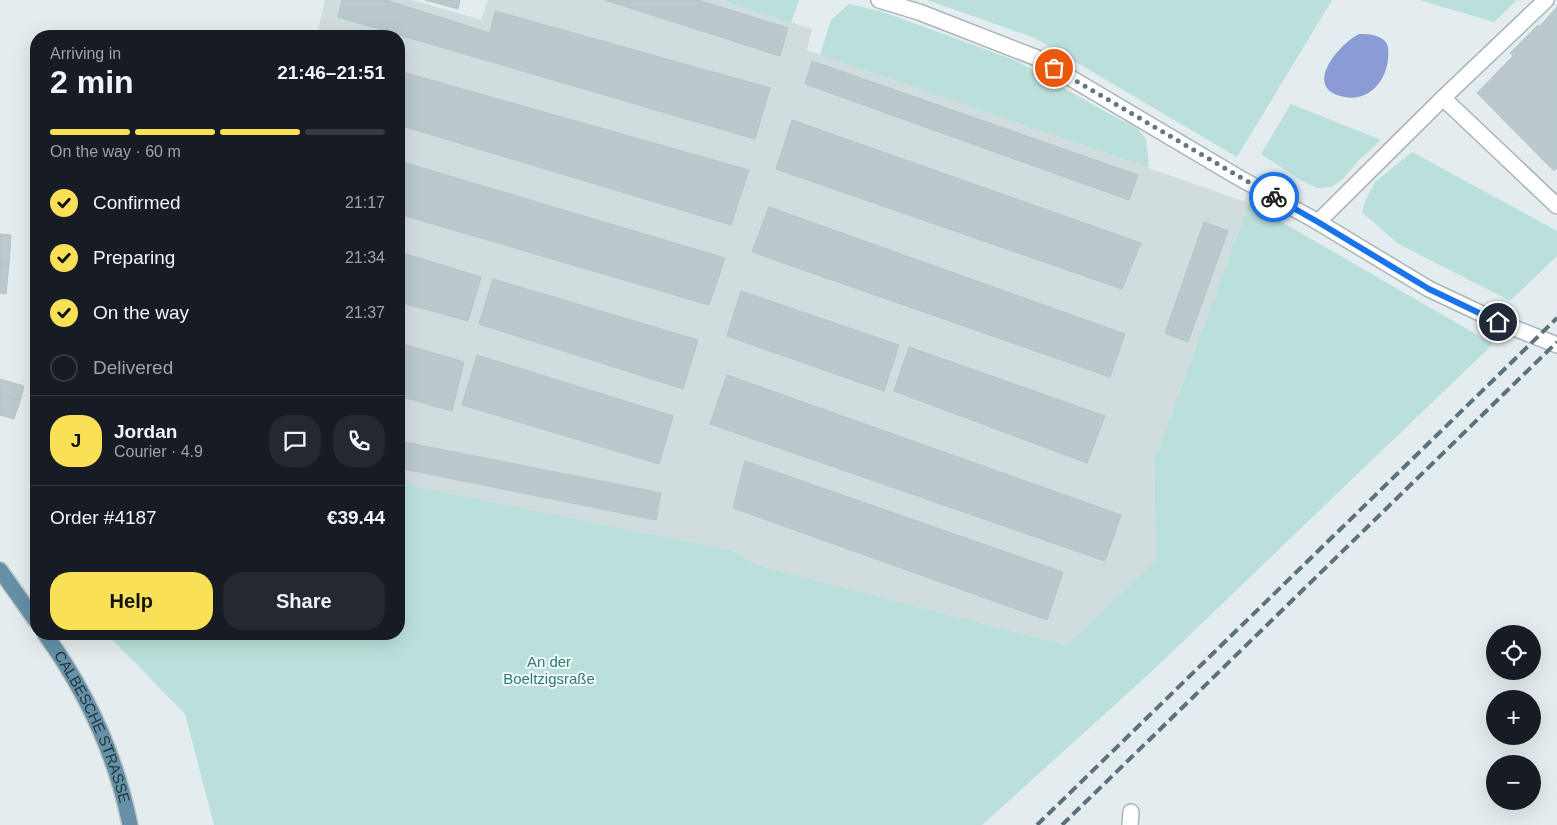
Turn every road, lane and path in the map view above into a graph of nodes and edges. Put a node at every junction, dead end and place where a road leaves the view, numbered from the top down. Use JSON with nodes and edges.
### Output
{"nodes":[{"id":1,"x":879,"y":0,"type":"edge"},
{"id":2,"x":1546,"y":0,"type":"edge"},
{"id":3,"x":1443,"y":98,"type":"junction"},
{"id":4,"x":1557,"y":206,"type":"edge"},
{"id":5,"x":1318,"y":222,"type":"junction"},
{"id":6,"x":1557,"y":346,"type":"edge"},
{"id":7,"x":0,"y":570,"type":"edge"},
{"id":8,"x":30,"y":612,"type":"edge"},
{"id":9,"x":49,"y":640,"type":"edge"},
{"id":10,"x":130,"y":825,"type":"edge"}],
"edges":[{"from":1,"to":5,"type":"street"},
{"from":2,"to":3,"type":"street"},
{"from":3,"to":4,"type":"street"},
{"from":3,"to":5,"type":"street"},
{"from":5,"to":6,"type":"street"},
{"from":7,"to":8,"type":"main road"},
{"from":9,"to":10,"type":"main road","name":"CALBESCHE STRASSE"}]}
